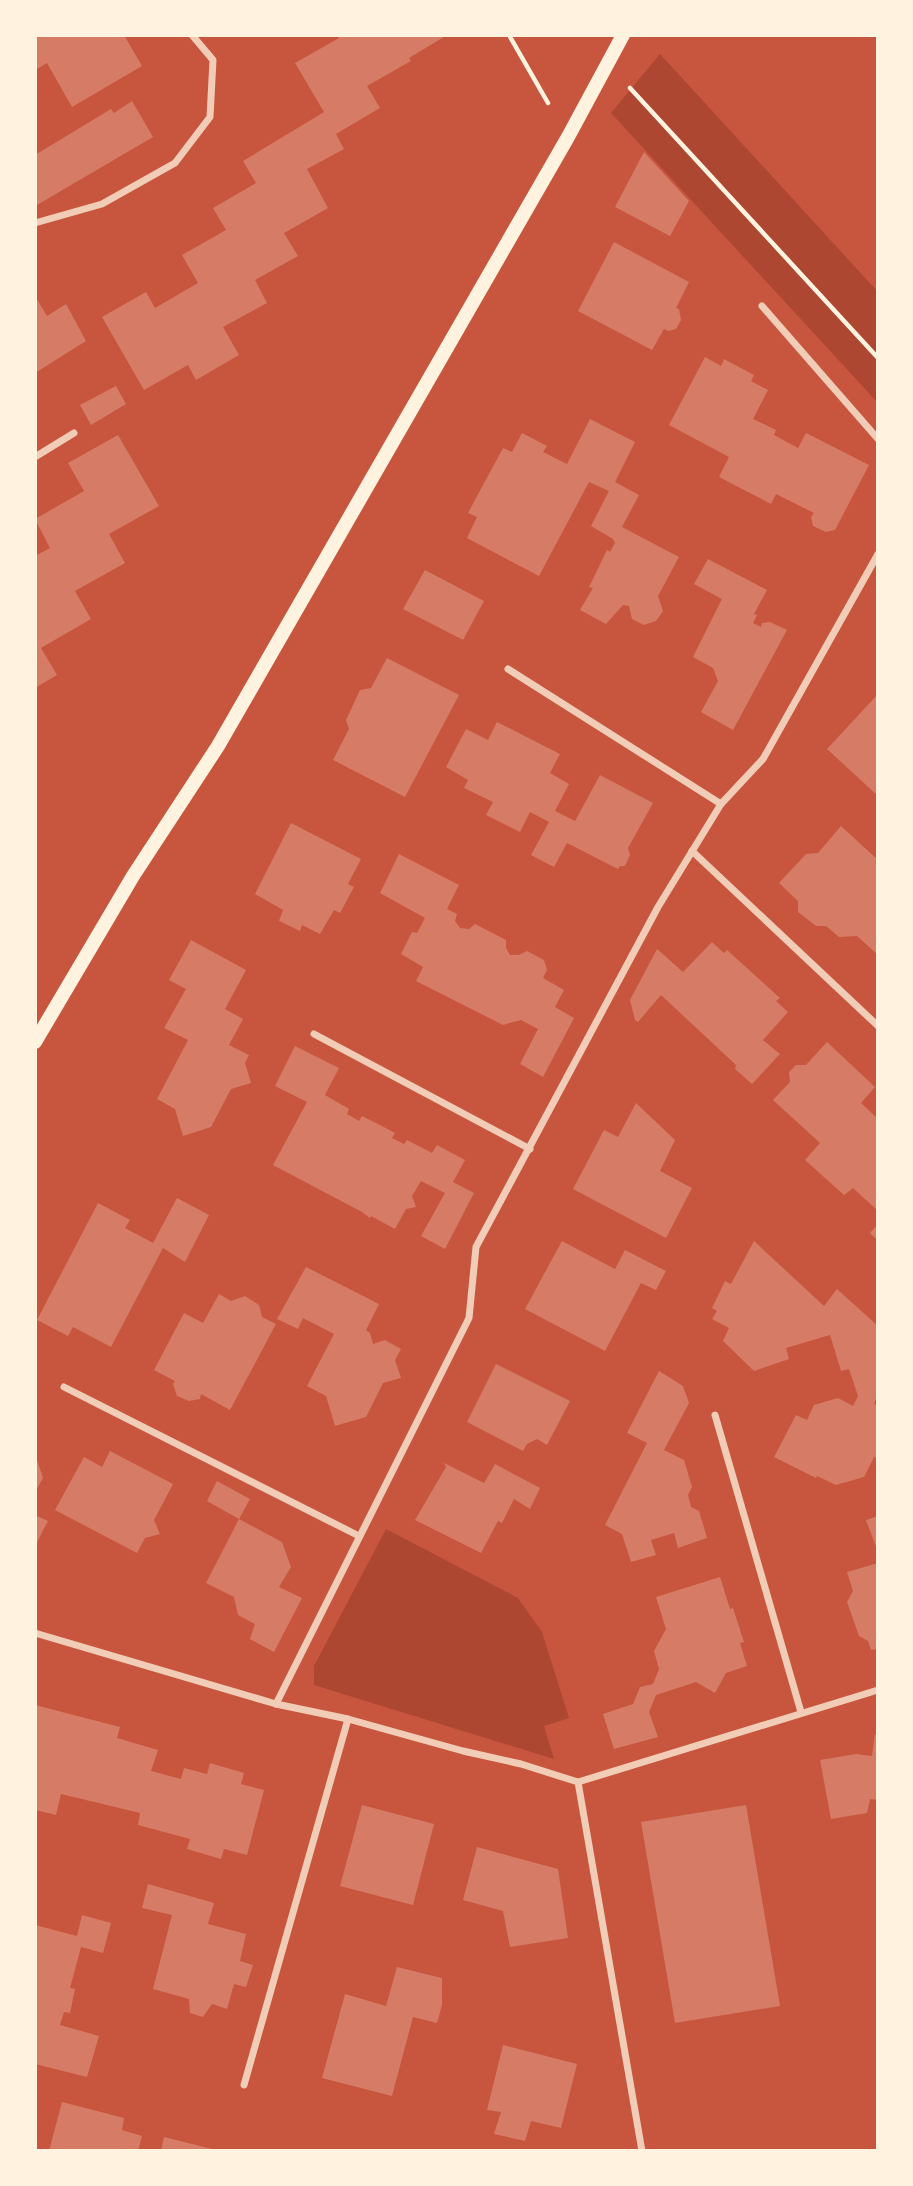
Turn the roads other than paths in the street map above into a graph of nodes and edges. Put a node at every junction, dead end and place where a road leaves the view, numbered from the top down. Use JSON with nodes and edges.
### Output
{"nodes":[{"id":1,"x":192,"y":35,"type":"edge"},
{"id":2,"x":623,"y":35,"type":"edge"},
{"id":3,"x":35,"y":223,"type":"edge"},
{"id":4,"x":762,"y":306,"type":"dead end"},
{"id":5,"x":74,"y":433,"type":"dead end"},
{"id":6,"x":878,"y":439,"type":"edge"},
{"id":7,"x":35,"y":457,"type":"edge"},
{"id":8,"x":878,"y":554,"type":"edge"},
{"id":9,"x":508,"y":669,"type":"dead end"},
{"id":10,"x":722,"y":804,"type":"junction"},
{"id":11,"x":692,"y":851,"type":"junction"},
{"id":12,"x":878,"y":1026,"type":"edge"},
{"id":13,"x":314,"y":1034,"type":"dead end"},
{"id":14,"x":35,"y":1042,"type":"edge"},
{"id":15,"x":530,"y":1149,"type":"junction"},
{"id":16,"x":64,"y":1387,"type":"dead end"},
{"id":17,"x":715,"y":1415,"type":"dead end"},
{"id":18,"x":359,"y":1536,"type":"junction"},
{"id":19,"x":35,"y":1633,"type":"edge"},
{"id":20,"x":878,"y":1690,"type":"edge"},
{"id":21,"x":276,"y":1704,"type":"junction"},
{"id":22,"x":801,"y":1712,"type":"junction"},
{"id":23,"x":348,"y":1719,"type":"junction"},
{"id":24,"x":578,"y":1782,"type":"junction"},
{"id":25,"x":244,"y":2085,"type":"dead end"},
{"id":26,"x":642,"y":2151,"type":"edge"}],
"edges":[{"from":1,"to":3,"type":"street"},
{"from":2,"to":14,"type":"main road"},
{"from":4,"to":6,"type":"street"},
{"from":5,"to":7,"type":"street"},
{"from":8,"to":10,"type":"street"},
{"from":9,"to":10,"type":"street"},
{"from":10,"to":11,"type":"street"},
{"from":11,"to":12,"type":"street"},
{"from":11,"to":15,"type":"street"},
{"from":13,"to":15,"type":"street"},
{"from":15,"to":18,"type":"street"},
{"from":16,"to":18,"type":"street"},
{"from":17,"to":22,"type":"street"},
{"from":18,"to":21,"type":"street"},
{"from":19,"to":21,"type":"street"},
{"from":20,"to":22,"type":"street"},
{"from":21,"to":23,"type":"street"},
{"from":22,"to":24,"type":"street"},
{"from":23,"to":24,"type":"street"},
{"from":23,"to":25,"type":"street"},
{"from":24,"to":26,"type":"street"}]}
